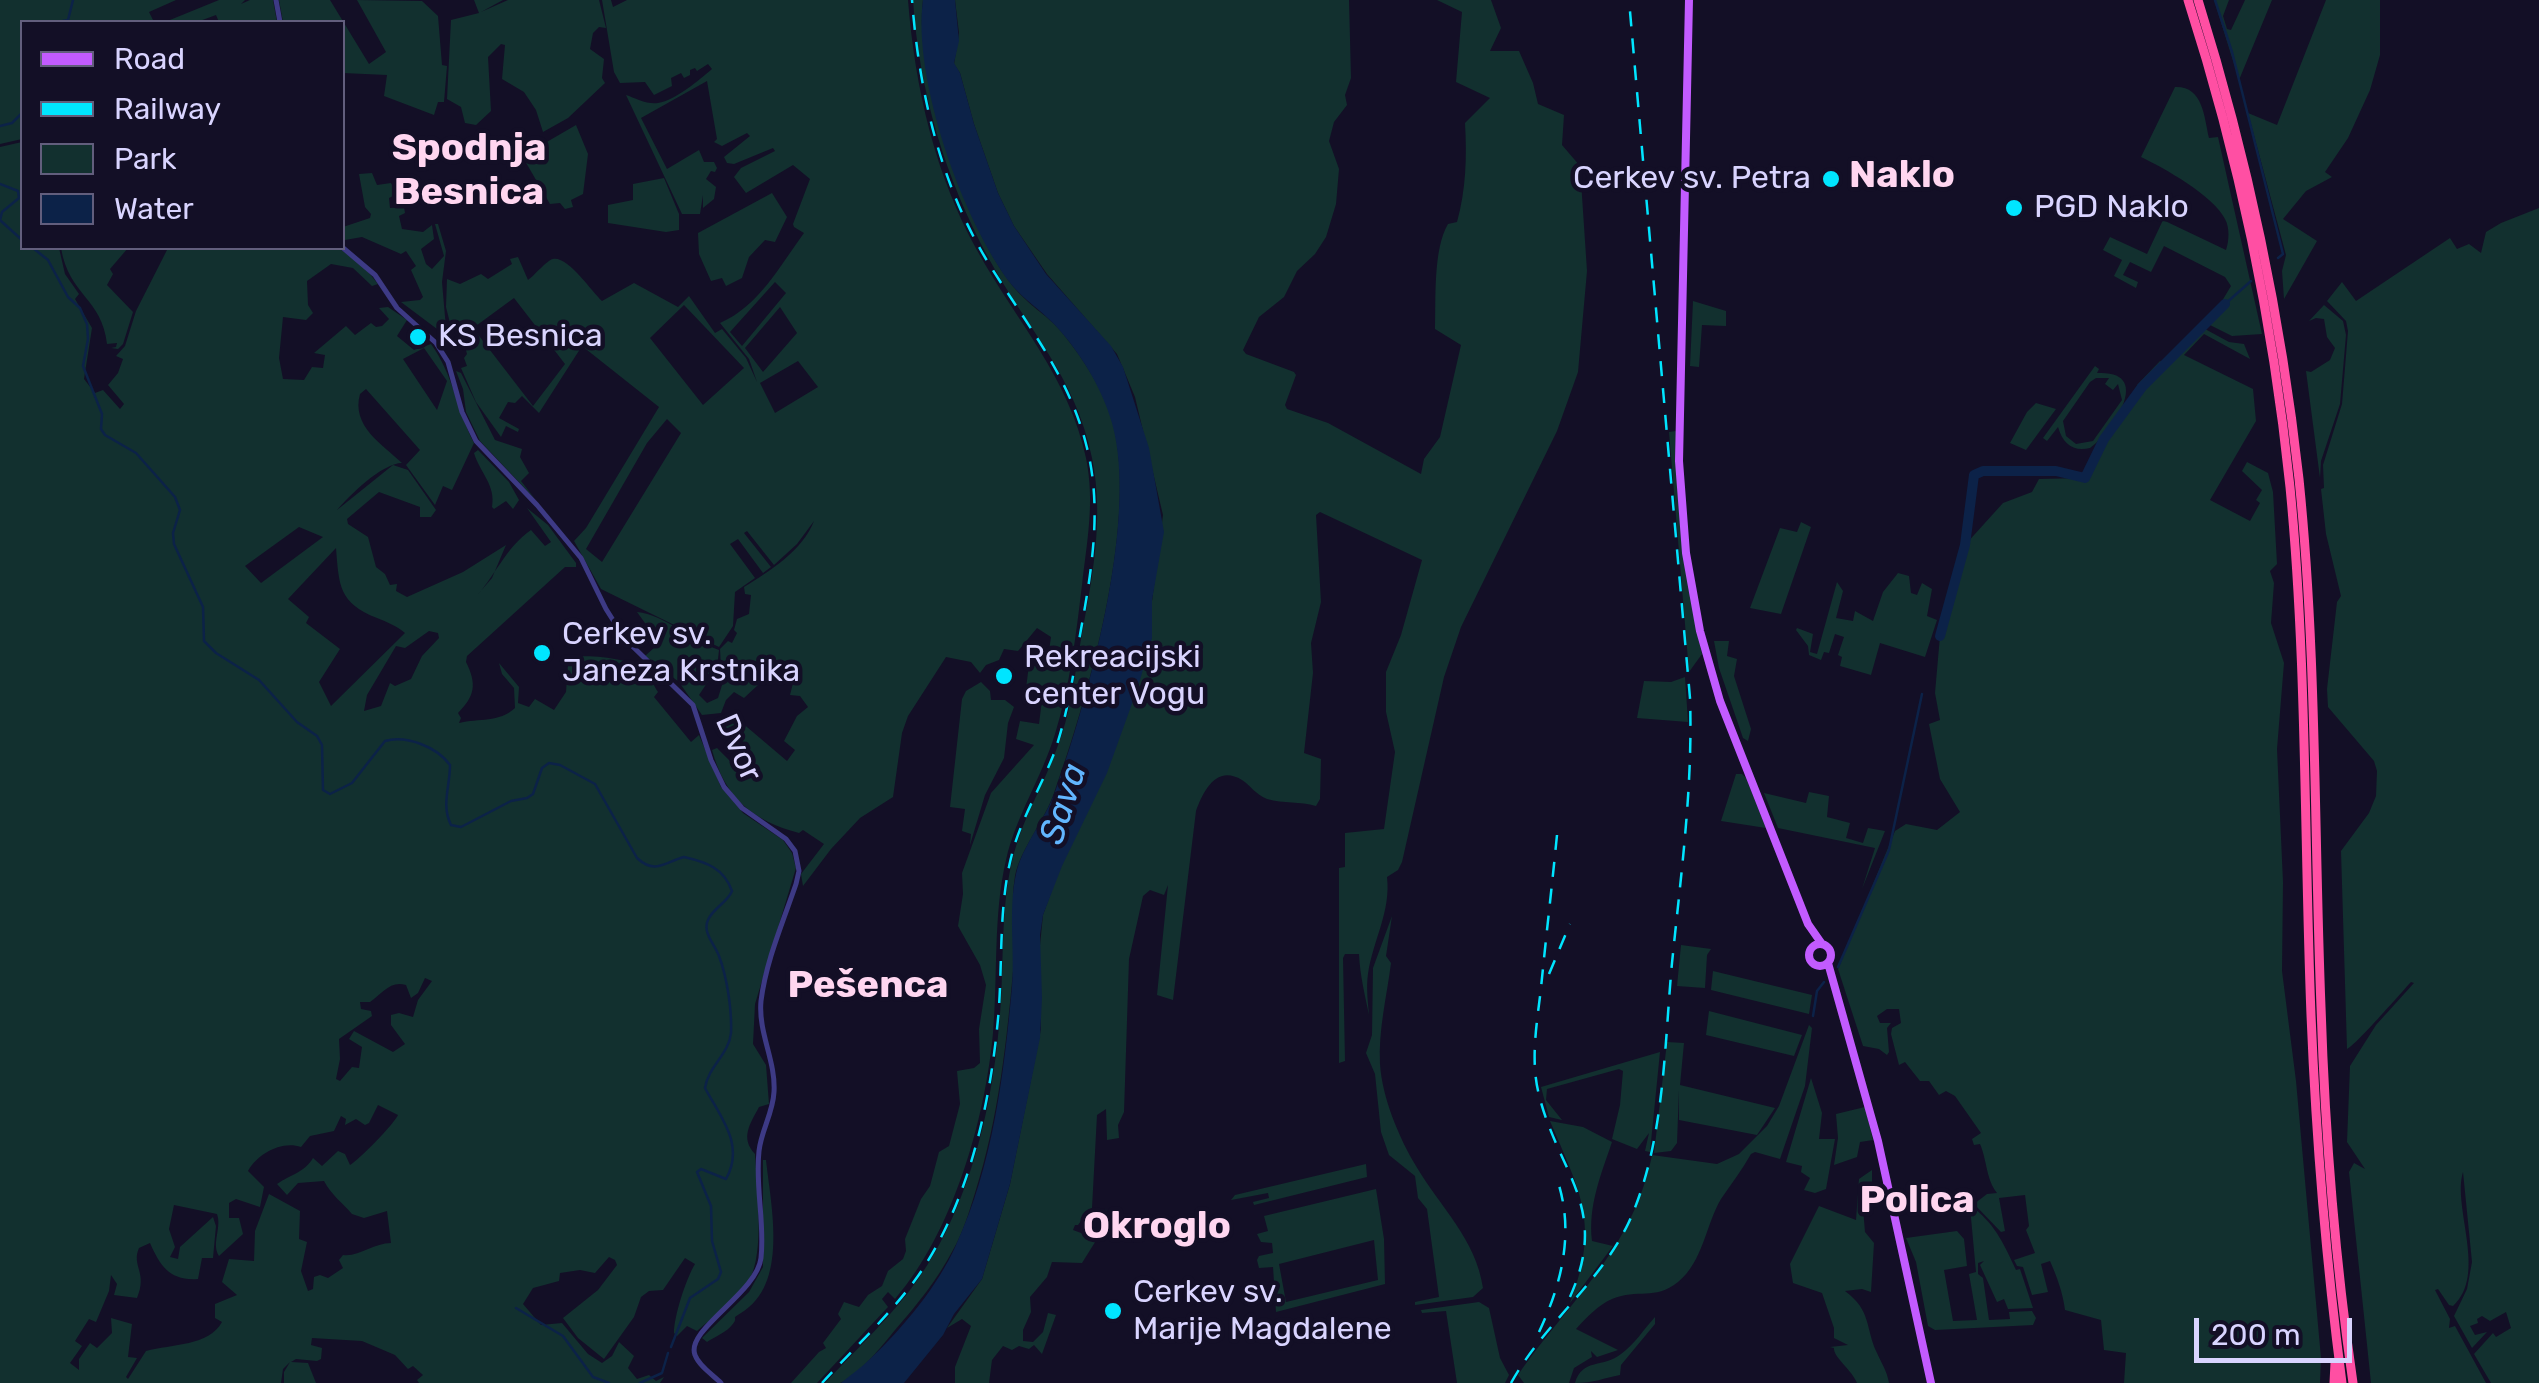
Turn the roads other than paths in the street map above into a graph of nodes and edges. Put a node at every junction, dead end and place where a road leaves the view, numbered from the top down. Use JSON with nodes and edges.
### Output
{"nodes":[{"id":1,"x":1690,"y":0,"type":"edge"},
{"id":2,"x":2188,"y":0,"type":"edge"},
{"id":3,"x":2198,"y":0,"type":"edge"},
{"id":4,"x":344,"y":250,"type":"edge"},
{"id":5,"x":1808,"y":924,"type":"junction"},
{"id":6,"x":1822,"y":944,"type":"junction"},
{"id":7,"x":1811,"y":949,"type":"junction"},
{"id":8,"x":1824,"y":964,"type":"junction"},
{"id":9,"x":2337,"y":1345,"type":"junction"},
{"id":10,"x":721,"y":1383,"type":"edge"},
{"id":11,"x":1930,"y":1383,"type":"edge"},
{"id":12,"x":2334,"y":1383,"type":"edge"},
{"id":13,"x":2342,"y":1383,"type":"edge"},
{"id":14,"x":2353,"y":1383,"type":"edge"}],
"edges":[{"from":1,"to":5,"type":"main road"},
{"from":2,"to":9,"type":"highway"},
{"from":3,"to":14,"type":"highway"},
{"from":4,"to":10,"type":"street","name":"Dvor"},
{"from":5,"to":6,"type":"main road"},
{"from":5,"to":7,"type":"main road"},
{"from":6,"to":7,"type":"main road"},
{"from":6,"to":8,"type":"main road"},
{"from":7,"to":8,"type":"main road"},
{"from":8,"to":11,"type":"main road"},
{"from":9,"to":12,"type":"highway"},
{"from":9,"to":13,"type":"highway"}]}
